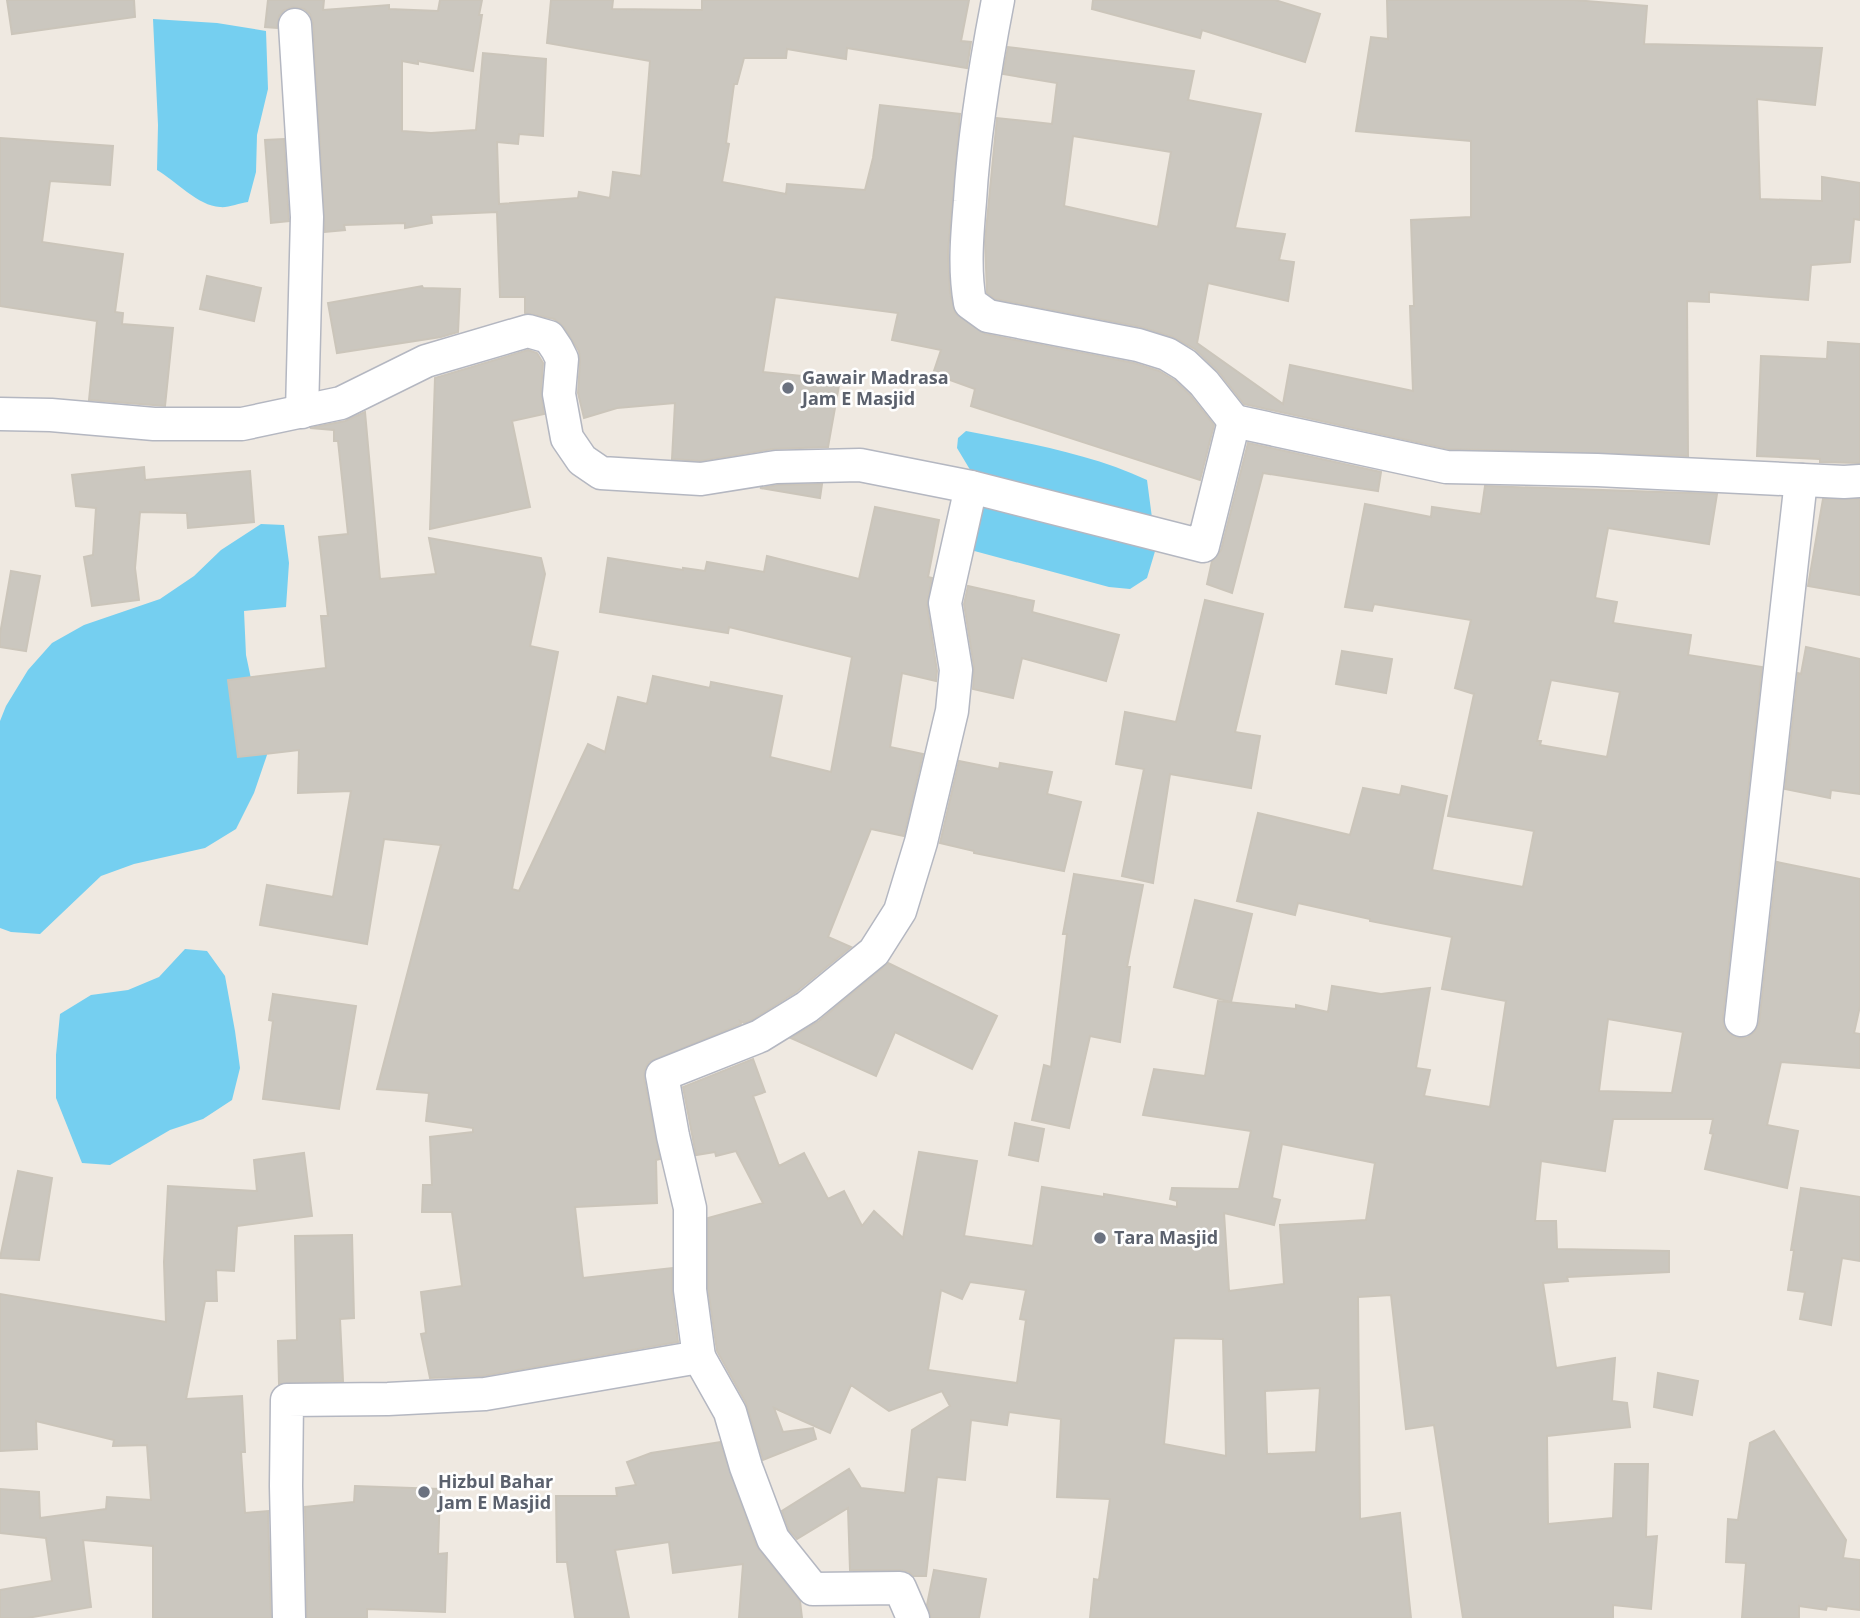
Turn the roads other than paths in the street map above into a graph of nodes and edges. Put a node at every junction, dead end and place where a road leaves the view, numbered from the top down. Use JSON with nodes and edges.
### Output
{"nodes":[{"id":1,"x":998,"y":0,"type":"edge"},
{"id":2,"x":295,"y":25,"type":"dead end"},
{"id":3,"x":302,"y":412,"type":"junction"},
{"id":4,"x":0,"y":414,"type":"edge"},
{"id":5,"x":1234,"y":421,"type":"junction"},
{"id":6,"x":1801,"y":480,"type":"junction"},
{"id":7,"x":1860,"y":481,"type":"edge"},
{"id":8,"x":971,"y":487,"type":"junction"},
{"id":9,"x":1741,"y":1020,"type":"dead end"},
{"id":10,"x":699,"y":1357,"type":"junction"},
{"id":11,"x":289,"y":1618,"type":"edge"},
{"id":12,"x":913,"y":1618,"type":"edge"}],
"edges":[{"from":1,"to":5,"type":"street"},
{"from":2,"to":3,"type":"street"},
{"from":3,"to":4,"type":"street"},
{"from":3,"to":8,"type":"street"},
{"from":5,"to":6,"type":"street"},
{"from":5,"to":8,"type":"street"},
{"from":6,"to":7,"type":"street"},
{"from":6,"to":9,"type":"street"},
{"from":8,"to":10,"type":"street"},
{"from":10,"to":11,"type":"street"},
{"from":10,"to":12,"type":"street"}]}
